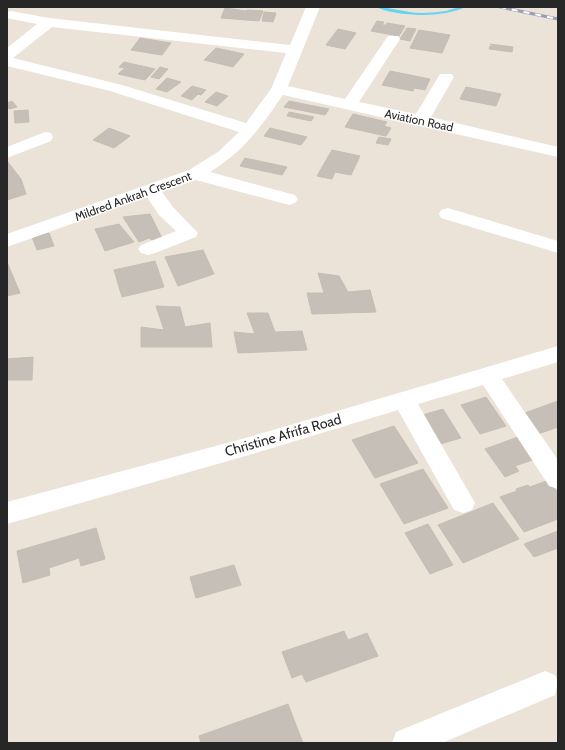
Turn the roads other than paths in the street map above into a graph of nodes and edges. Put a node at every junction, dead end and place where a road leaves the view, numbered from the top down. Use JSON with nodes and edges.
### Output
{"nodes":[{"id":1,"x":50,"y":7,"type":"edge"},
{"id":2,"x":313,"y":7,"type":"edge"},
{"id":3,"x":11,"y":15,"type":"dead end"},
{"id":4,"x":42,"y":21,"type":"junction"},
{"id":5,"x":393,"y":39,"type":"dead end"},
{"id":6,"x":296,"y":50,"type":"junction"},
{"id":7,"x":7,"y":55,"type":"edge"},
{"id":8,"x":7,"y":61,"type":"edge"},
{"id":9,"x":446,"y":77,"type":"dead end"},
{"id":10,"x":279,"y":89,"type":"junction"},
{"id":11,"x":349,"y":104,"type":"junction"},
{"id":12,"x":421,"y":120,"type":"junction"},
{"id":13,"x":250,"y":130,"type":"junction"},
{"id":14,"x":45,"y":137,"type":"dead end"},
{"id":15,"x":558,"y":152,"type":"edge"},
{"id":16,"x":7,"y":153,"type":"edge"},
{"id":17,"x":195,"y":174,"type":"junction"},
{"id":18,"x":152,"y":191,"type":"junction"},
{"id":19,"x":289,"y":199,"type":"dead end"},
{"id":20,"x":448,"y":214,"type":"dead end"},
{"id":21,"x":7,"y":241,"type":"edge"},
{"id":22,"x":558,"y":247,"type":"edge"},
{"id":23,"x":148,"y":249,"type":"dead end"},
{"id":24,"x":558,"y":354,"type":"edge"},
{"id":25,"x":488,"y":375,"type":"junction"},
{"id":26,"x":403,"y":399,"type":"junction"},
{"id":27,"x":558,"y":479,"type":"edge"},
{"id":28,"x":463,"y":503,"type":"dead end"},
{"id":29,"x":7,"y":513,"type":"edge"},
{"id":30,"x":545,"y":685,"type":"dead end"},
{"id":31,"x":407,"y":743,"type":"edge"}],
"edges":[{"from":1,"to":4,"type":"street"},
{"from":2,"to":6,"type":"street","name":"Mildred Ankrah Crescent"},
{"from":3,"to":4,"type":"street"},
{"from":4,"to":6,"type":"street"},
{"from":4,"to":7,"type":"street"},
{"from":5,"to":11,"type":"street"},
{"from":6,"to":10,"type":"street","name":"Mildred Ankrah Crescent"},
{"from":8,"to":13,"type":"street"},
{"from":9,"to":12,"type":"street"},
{"from":10,"to":11,"type":"street","name":"Aviation Road"},
{"from":10,"to":13,"type":"street","name":"Mildred Ankrah Crescent"},
{"from":11,"to":12,"type":"street","name":"Aviation Road"},
{"from":12,"to":15,"type":"street","name":"Aviation Road"},
{"from":13,"to":17,"type":"street","name":"Mildred Ankrah Crescent"},
{"from":14,"to":16,"type":"street"},
{"from":17,"to":18,"type":"street","name":"Mildred Ankrah Crescent"},
{"from":17,"to":19,"type":"street"},
{"from":18,"to":21,"type":"street","name":"Mildred Ankrah Crescent"},
{"from":18,"to":23,"type":"street"},
{"from":20,"to":22,"type":"street"},
{"from":24,"to":25,"type":"street","name":"Christine Afrifa Road"},
{"from":25,"to":26,"type":"street","name":"Christine Afrifa Road"},
{"from":25,"to":27,"type":"street"},
{"from":26,"to":28,"type":"street"},
{"from":26,"to":29,"type":"street","name":"Christine Afrifa Road"},
{"from":30,"to":31,"type":"street"}]}
